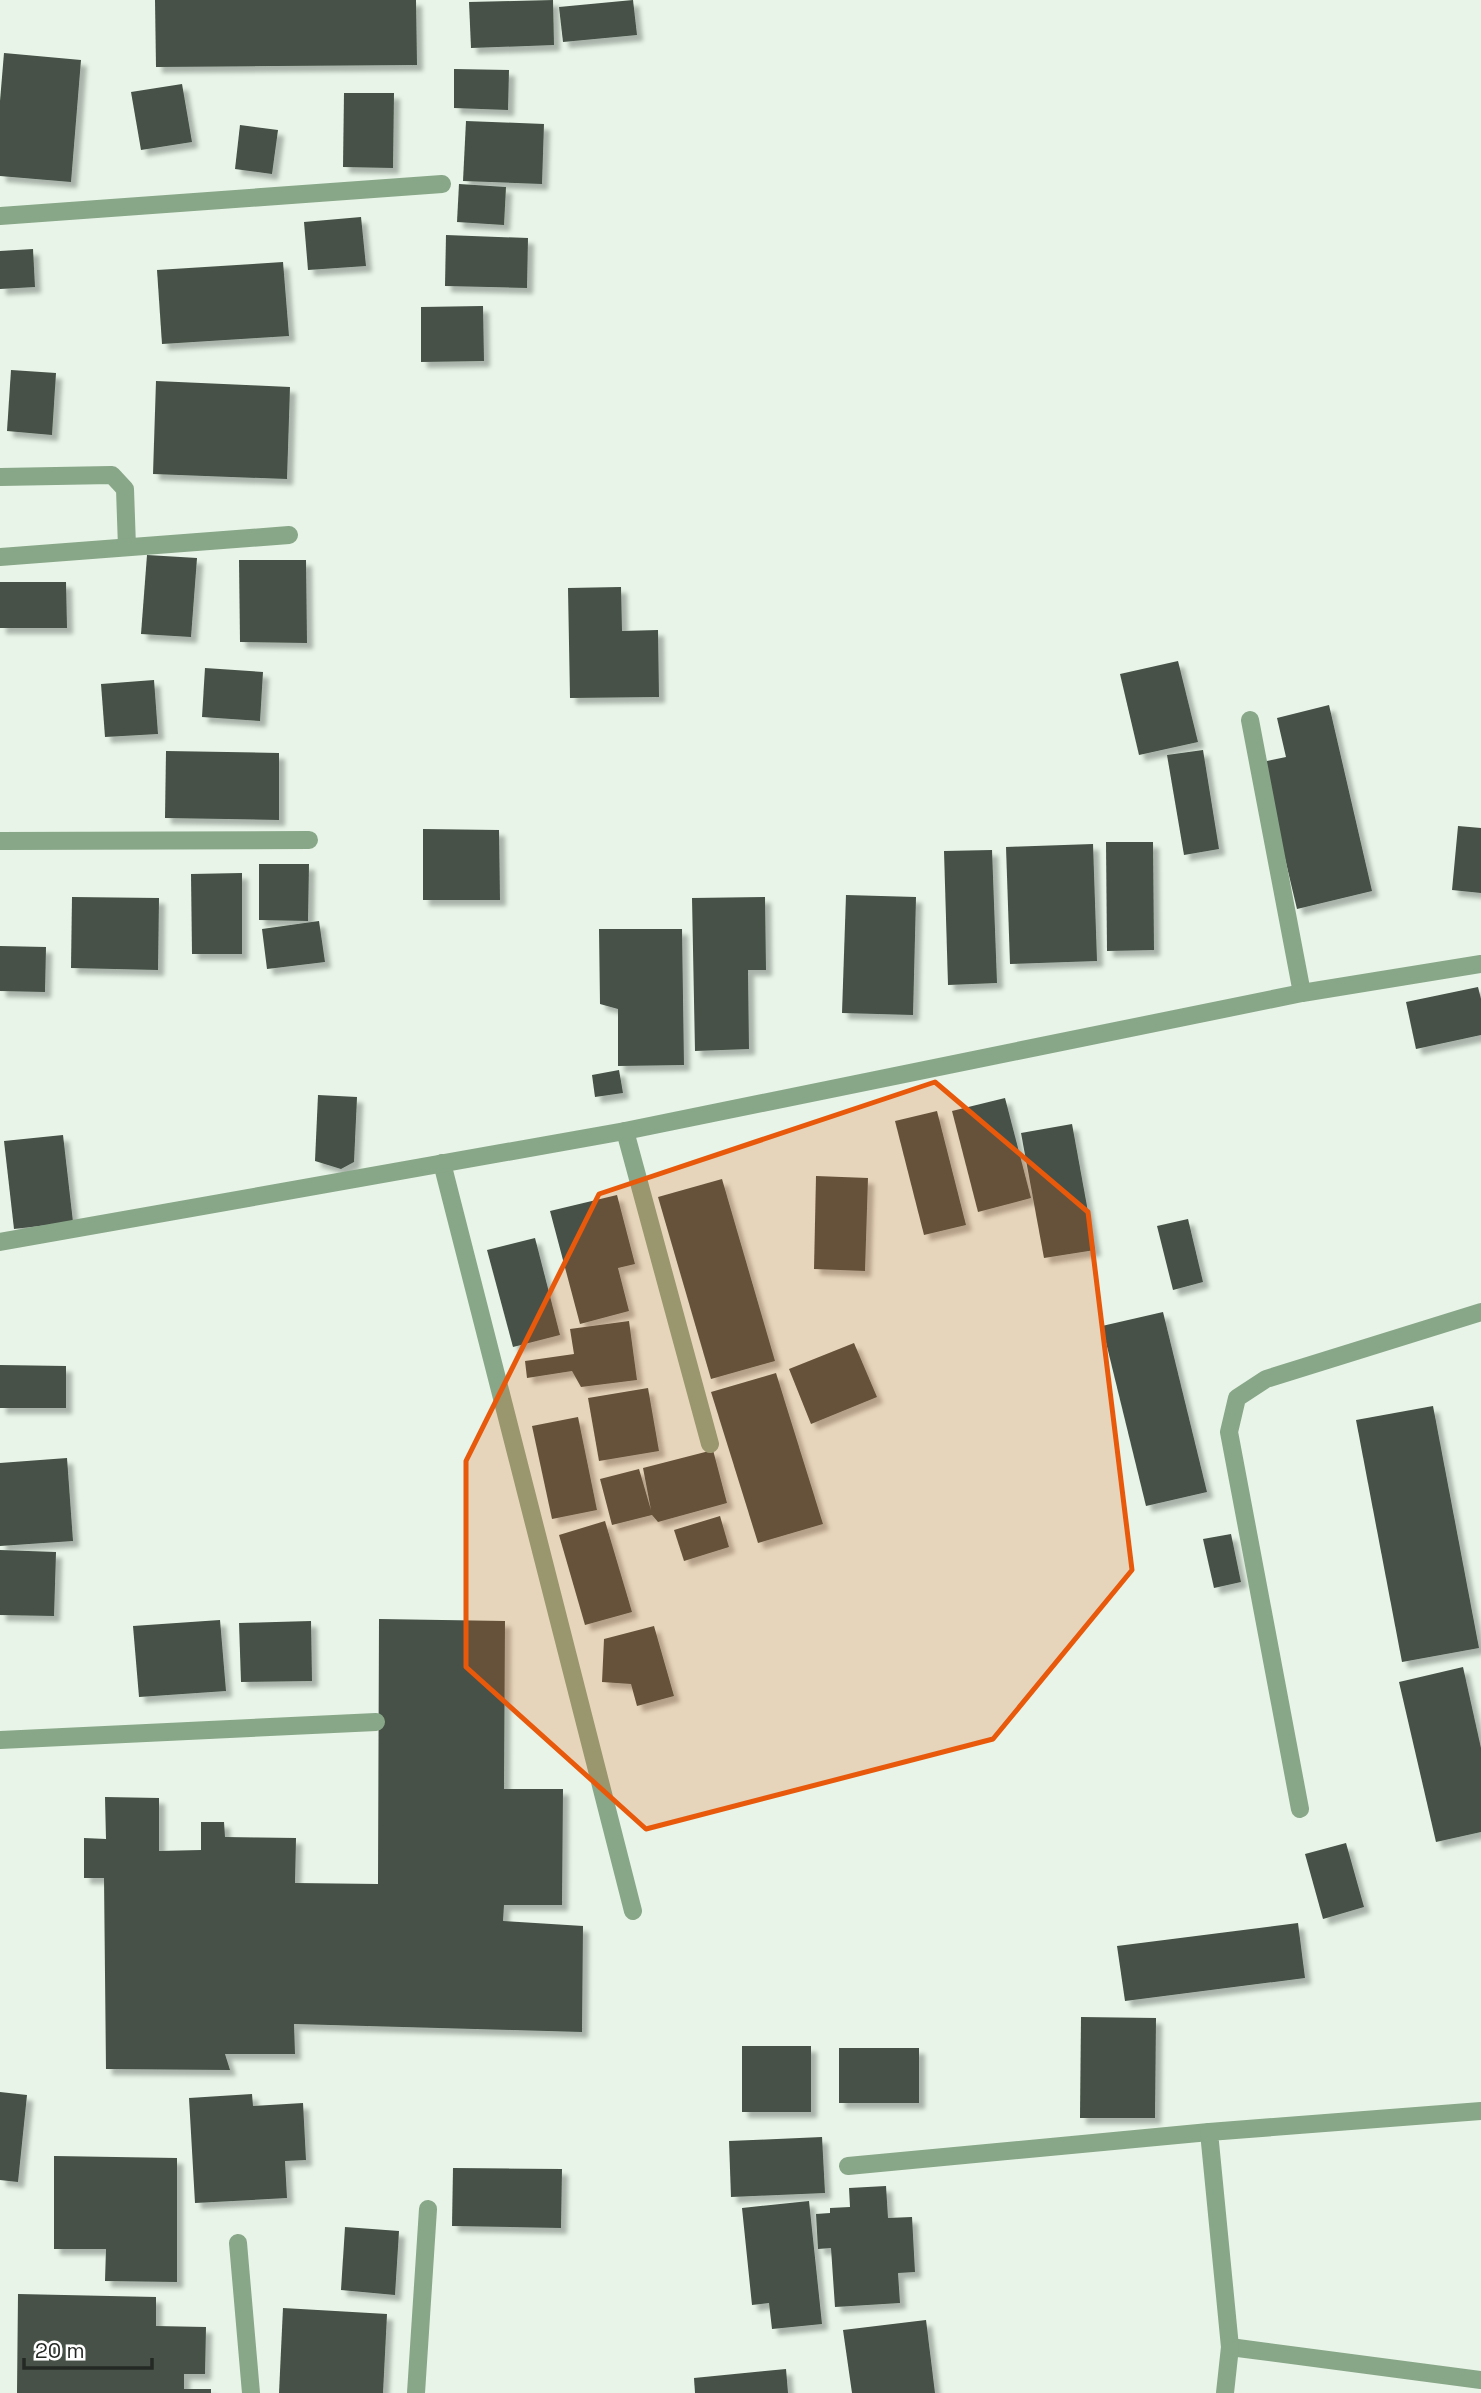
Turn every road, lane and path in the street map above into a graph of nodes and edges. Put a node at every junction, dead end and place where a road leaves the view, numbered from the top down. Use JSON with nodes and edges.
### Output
{"nodes":[{"id":1,"x":442,"y":184,"type":"dead end"},
{"id":2,"x":0,"y":216,"type":"edge"},
{"id":3,"x":0,"y":477,"type":"edge"},
{"id":4,"x":289,"y":535,"type":"dead end"},
{"id":5,"x":127,"y":547,"type":"junction"},
{"id":6,"x":0,"y":556,"type":"edge"},
{"id":7,"x":1250,"y":720,"type":"dead end"},
{"id":8,"x":309,"y":840,"type":"dead end"},
{"id":9,"x":0,"y":841,"type":"edge"},
{"id":10,"x":1481,"y":964,"type":"edge"},
{"id":11,"x":1302,"y":993,"type":"junction"},
{"id":12,"x":625,"y":1130,"type":"junction"},
{"id":13,"x":442,"y":1163,"type":"junction"},
{"id":14,"x":0,"y":1242,"type":"edge"},
{"id":15,"x":1481,"y":1312,"type":"edge"},
{"id":16,"x":709,"y":1444,"type":"dead end"},
{"id":17,"x":376,"y":1722,"type":"dead end"},
{"id":18,"x":0,"y":1740,"type":"edge"},
{"id":19,"x":1300,"y":1809,"type":"dead end"},
{"id":20,"x":633,"y":1911,"type":"dead end"},
{"id":21,"x":1481,"y":2111,"type":"edge"},
{"id":22,"x":1209,"y":2132,"type":"junction"},
{"id":23,"x":848,"y":2166,"type":"dead end"},
{"id":24,"x":428,"y":2208,"type":"dead end"},
{"id":25,"x":238,"y":2243,"type":"dead end"},
{"id":26,"x":1230,"y":2347,"type":"junction"},
{"id":27,"x":1481,"y":2380,"type":"edge"},
{"id":28,"x":251,"y":2393,"type":"edge"},
{"id":29,"x":416,"y":2393,"type":"edge"},
{"id":30,"x":1225,"y":2393,"type":"edge"}],
"edges":[{"from":1,"to":2,"type":"street"},
{"from":3,"to":5,"type":"street"},
{"from":4,"to":5,"type":"street"},
{"from":5,"to":6,"type":"street"},
{"from":7,"to":11,"type":"street"},
{"from":8,"to":9,"type":"street"},
{"from":10,"to":11,"type":"street"},
{"from":11,"to":12,"type":"street"},
{"from":12,"to":13,"type":"street"},
{"from":12,"to":16,"type":"street"},
{"from":13,"to":14,"type":"street"},
{"from":13,"to":20,"type":"street"},
{"from":15,"to":19,"type":"street"},
{"from":17,"to":18,"type":"street"},
{"from":21,"to":22,"type":"street"},
{"from":22,"to":23,"type":"street"},
{"from":22,"to":26,"type":"street"},
{"from":24,"to":29,"type":"street"},
{"from":25,"to":28,"type":"street"},
{"from":26,"to":27,"type":"street"},
{"from":26,"to":30,"type":"street"}]}
